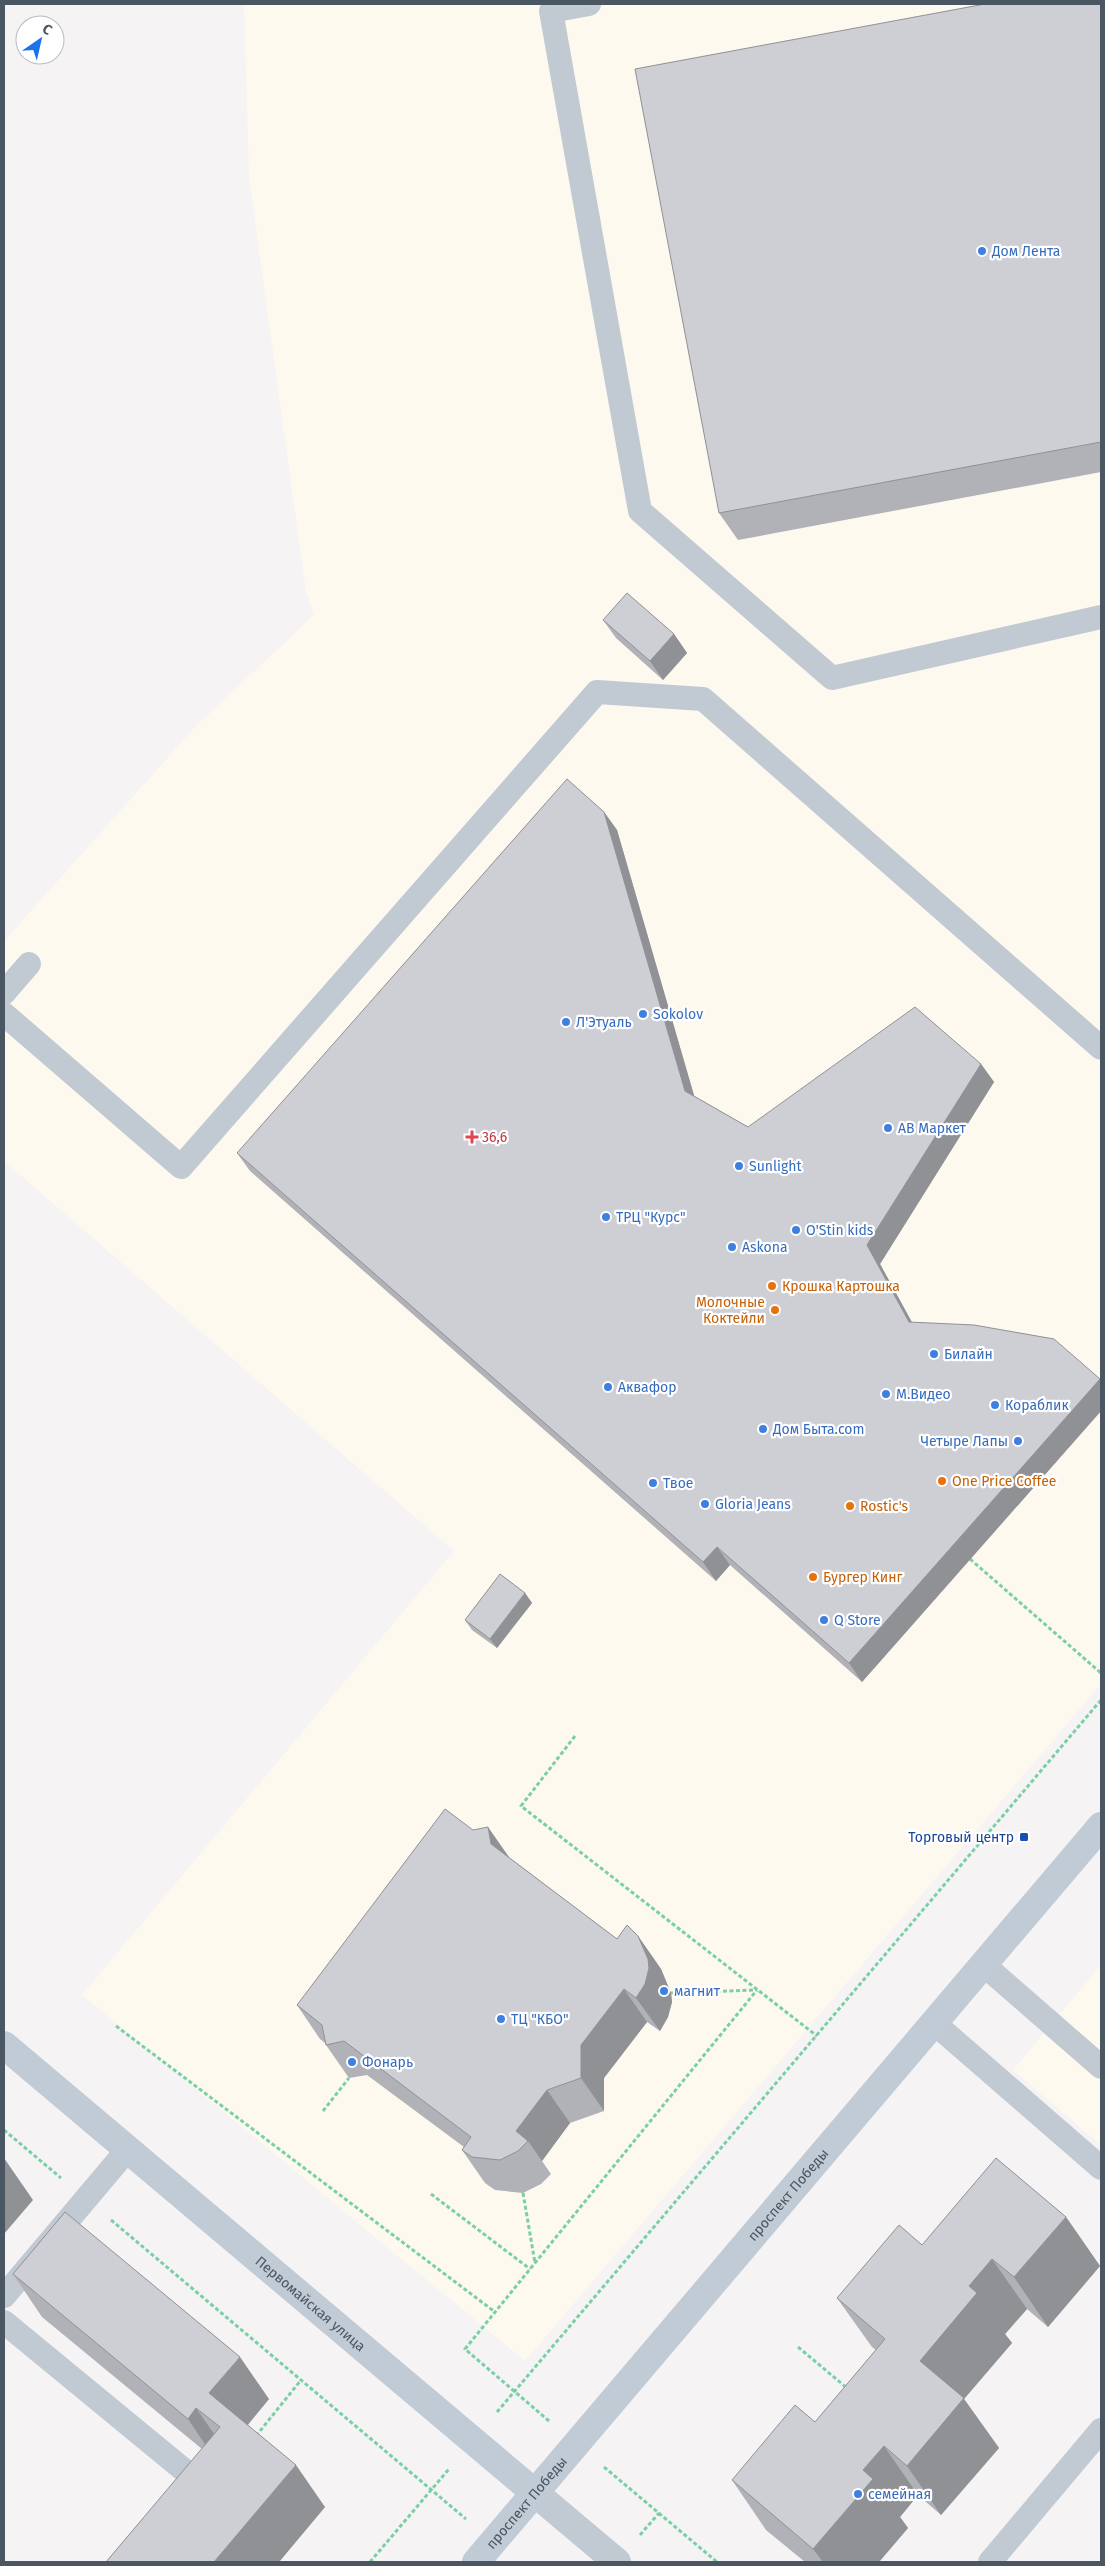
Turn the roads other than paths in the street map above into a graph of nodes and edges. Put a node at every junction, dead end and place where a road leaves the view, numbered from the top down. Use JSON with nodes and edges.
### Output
{"nodes":[{"id":1,"x":588,"y":4,"type":"edge"},
{"id":2,"x":1101,"y":617,"type":"edge"},
{"id":3,"x":29,"y":964,"type":"dead end"},
{"id":4,"x":4,"y":993,"type":"edge"},
{"id":5,"x":4,"y":1014,"type":"edge"},
{"id":6,"x":1101,"y":1048,"type":"edge"},
{"id":7,"x":1101,"y":1826,"type":"edge"},
{"id":8,"x":984,"y":1965,"type":"junction"},
{"id":9,"x":934,"y":2023,"type":"junction"},
{"id":10,"x":4,"y":2045,"type":"edge"},
{"id":11,"x":1101,"y":2066,"type":"edge"},
{"id":12,"x":128,"y":2149,"type":"junction"},
{"id":13,"x":1101,"y":2168,"type":"edge"},
{"id":14,"x":4,"y":2296,"type":"edge"},
{"id":15,"x":4,"y":2322,"type":"edge"},
{"id":16,"x":1101,"y":2430,"type":"edge"},
{"id":17,"x":535,"y":2493,"type":"junction"},
{"id":18,"x":172,"y":2509,"type":"edge"},
{"id":19,"x":485,"y":2552,"type":"edge"},
{"id":20,"x":617,"y":2562,"type":"edge"},
{"id":21,"x":990,"y":2562,"type":"edge"}],
"edges":[{"from":1,"to":2,"type":"lane"},
{"from":3,"to":4,"type":"lane"},
{"from":5,"to":6,"type":"lane"},
{"from":7,"to":8,"type":"main road","name":"проспект Победы"},
{"from":8,"to":9,"type":"main road","name":"проспект Победы"},
{"from":8,"to":11,"type":"lane"},
{"from":9,"to":13,"type":"lane"},
{"from":9,"to":17,"type":"main road","name":"проспект Победы"},
{"from":10,"to":12,"type":"main road","name":"Первомайская улица"},
{"from":12,"to":14,"type":"lane"},
{"from":12,"to":17,"type":"main road","name":"Первомайская улица"},
{"from":15,"to":18,"type":"lane"},
{"from":16,"to":21,"type":"lane"},
{"from":17,"to":19,"type":"main road","name":"проспект Победы"},
{"from":17,"to":20,"type":"street","name":"Первомайская улица"}]}
